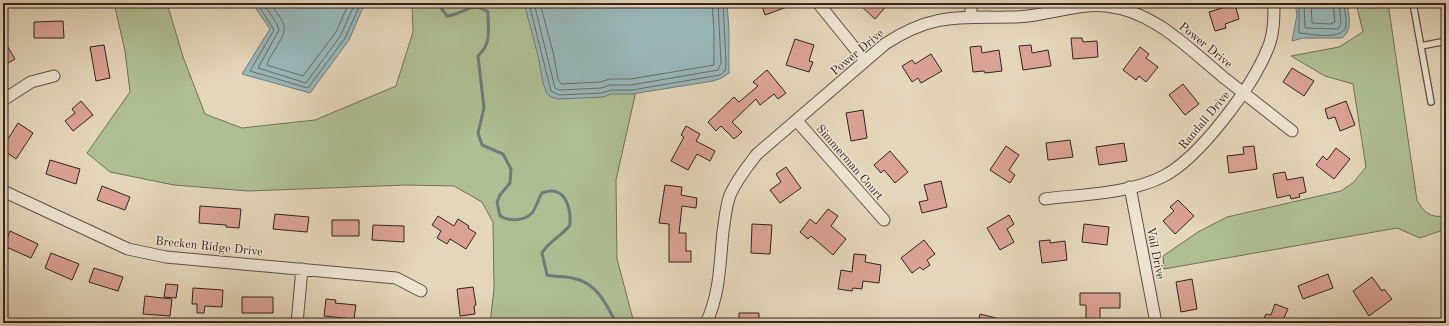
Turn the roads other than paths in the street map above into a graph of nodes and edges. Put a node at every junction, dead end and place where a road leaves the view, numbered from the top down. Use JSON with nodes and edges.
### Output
{"nodes":[{"id":1,"x":818,"y":3,"type":"edge"},
{"id":2,"x":971,"y":3,"type":"edge"},
{"id":3,"x":1274,"y":3,"type":"edge"},
{"id":4,"x":1413,"y":3,"type":"edge"},
{"id":5,"x":971,"y":16,"type":"junction"},
{"id":6,"x":1446,"y":42,"type":"edge"},
{"id":7,"x":1421,"y":46,"type":"junction"},
{"id":8,"x":865,"y":61,"type":"junction"},
{"id":9,"x":54,"y":76,"type":"dead end"},
{"id":10,"x":1243,"y":93,"type":"junction"},
{"id":11,"x":3,"y":100,"type":"edge"},
{"id":12,"x":1431,"y":102,"type":"dead end"},
{"id":13,"x":797,"y":121,"type":"junction"},
{"id":14,"x":1292,"y":131,"type":"dead end"},
{"id":15,"x":1130,"y":187,"type":"junction"},
{"id":16,"x":3,"y":191,"type":"edge"},
{"id":17,"x":1045,"y":198,"type":"dead end"},
{"id":18,"x":884,"y":220,"type":"dead end"},
{"id":19,"x":302,"y":269,"type":"junction"},
{"id":20,"x":421,"y":291,"type":"dead end"},
{"id":21,"x":297,"y":323,"type":"edge"},
{"id":22,"x":706,"y":323,"type":"edge"},
{"id":23,"x":1156,"y":323,"type":"edge"}],
"edges":[{"from":1,"to":8,"type":"street"},
{"from":2,"to":5,"type":"street"},
{"from":3,"to":10,"type":"street","name":"Randall Drive"},
{"from":4,"to":7,"type":"lane"},
{"from":5,"to":8,"type":"street","name":"Power Drive"},
{"from":5,"to":10,"type":"street","name":"Power Drive"},
{"from":6,"to":7,"type":"lane"},
{"from":7,"to":12,"type":"lane"},
{"from":8,"to":13,"type":"street","name":"Power Drive"},
{"from":9,"to":11,"type":"street"},
{"from":10,"to":14,"type":"street","name":"Power Drive"},
{"from":10,"to":15,"type":"street","name":"Randall Drive"},
{"from":13,"to":18,"type":"street","name":"Simmerman Court"},
{"from":13,"to":22,"type":"street","name":"Power Drive"},
{"from":15,"to":17,"type":"street","name":"Randall Drive"},
{"from":15,"to":23,"type":"street","name":"Vail Drive"},
{"from":16,"to":19,"type":"street","name":"Brecken Ridge Drive"},
{"from":19,"to":20,"type":"street","name":"Brecken Ridge Drive"},
{"from":19,"to":21,"type":"street"}]}
